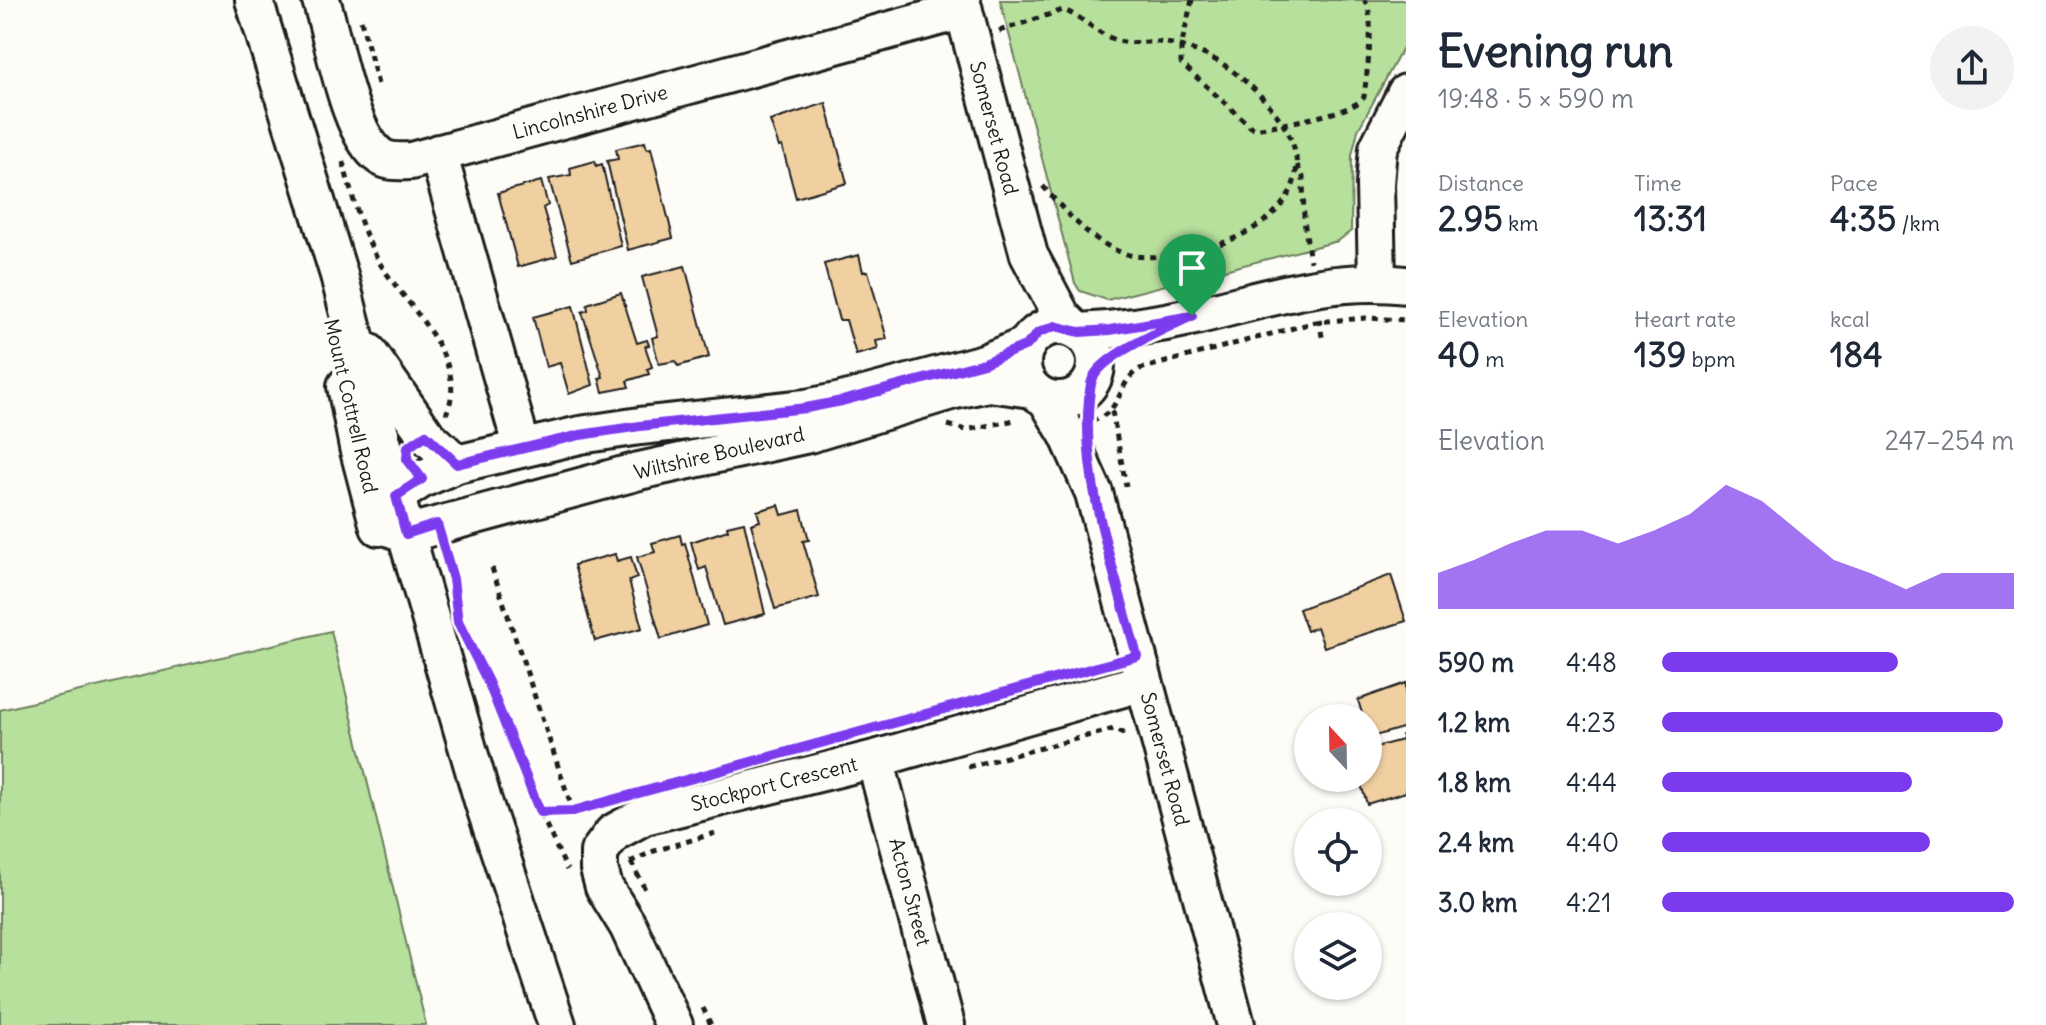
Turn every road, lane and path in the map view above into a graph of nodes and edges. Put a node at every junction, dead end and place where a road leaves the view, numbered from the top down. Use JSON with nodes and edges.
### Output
{"nodes":[{"id":1,"x":254,"y":0,"type":"edge"},
{"id":2,"x":321,"y":0,"type":"edge"},
{"id":3,"x":1192,"y":0,"type":"edge"},
{"id":4,"x":1364,"y":0,"type":"edge"},
{"id":5,"x":962,"y":5,"type":"edge"},
{"id":6,"x":998,"y":31,"type":"dead end"},
{"id":7,"x":1181,"y":47,"type":"junction"},
{"id":8,"x":1406,"y":93,"type":"edge"},
{"id":9,"x":1282,"y":123,"type":"junction"},
{"id":10,"x":438,"y":153,"type":"junction"},
{"id":11,"x":342,"y":158,"type":"dead end"},
{"id":12,"x":1296,"y":162,"type":"junction"},
{"id":13,"x":1039,"y":181,"type":"dead end"},
{"id":14,"x":1029,"y":255,"type":"junction"},
{"id":15,"x":1392,"y":283,"type":"edge"},
{"id":16,"x":1314,"y":287,"type":"junction"},
{"id":17,"x":1192,"y":316,"type":"junction"},
{"id":18,"x":1406,"y":320,"type":"edge"},
{"id":19,"x":1320,"y":322,"type":"junction"},
{"id":20,"x":1077,"y":330,"type":"junction"},
{"id":21,"x":354,"y":331,"type":"junction"},
{"id":22,"x":1029,"y":342,"type":"junction"},
{"id":23,"x":1323,"y":342,"type":"dead end"},
{"id":24,"x":1102,"y":383,"type":"junction"},
{"id":25,"x":1039,"y":394,"type":"junction"},
{"id":26,"x":1112,"y":411,"type":"dead end"},
{"id":27,"x":426,"y":435,"type":"junction"},
{"id":28,"x":520,"y":449,"type":"junction"},
{"id":29,"x":457,"y":464,"type":"junction"},
{"id":30,"x":1111,"y":492,"type":"junction"},
{"id":31,"x":393,"y":518,"type":"junction"},
{"id":32,"x":492,"y":568,"type":"dead end"},
{"id":33,"x":470,"y":647,"type":"dead end"},
{"id":34,"x":1144,"y":682,"type":"junction"},
{"id":35,"x":875,"y":759,"type":"junction"},
{"id":36,"x":603,"y":803,"type":"dead end"},
{"id":37,"x":573,"y":811,"type":"junction"},
{"id":38,"x":540,"y":812,"type":"junction"},
{"id":39,"x":570,"y":877,"type":"dead end"},
{"id":40,"x":557,"y":1025,"type":"edge"},
{"id":41,"x":674,"y":1025,"type":"edge"},
{"id":42,"x":946,"y":1025,"type":"edge"},
{"id":43,"x":1236,"y":1025,"type":"edge"}],
"edges":[{"from":1,"to":21,"type":"street","name":"Mount Cottrell Road"},
{"from":1,"to":31,"type":"street","name":"Mount Cottrell Road"},
{"from":2,"to":10,"type":"street","name":"Lincolnshire Drive"},
{"from":3,"to":7,"type":"path"},
{"from":4,"to":9,"type":"path"},
{"from":5,"to":10,"type":"street","name":"Lincolnshire Drive"},
{"from":5,"to":14,"type":"street","name":"Somerset Road"},
{"from":6,"to":7,"type":"path"},
{"from":7,"to":9,"type":"path"},
{"from":7,"to":9,"type":"path"},
{"from":8,"to":15,"type":"street"},
{"from":9,"to":12,"type":"path"},
{"from":10,"to":28,"type":"street"},
{"from":11,"to":27,"type":"path"},
{"from":12,"to":13,"type":"path"},
{"from":12,"to":16,"type":"path"},
{"from":14,"to":20,"type":"street","name":"Somerset Road"},
{"from":14,"to":22,"type":"street","name":"Somerset Road"},
{"from":15,"to":16,"type":"street"},
{"from":16,"to":17,"type":"street"},
{"from":16,"to":19,"type":"path"},
{"from":17,"to":20,"type":"street"},
{"from":17,"to":24,"type":"street"},
{"from":18,"to":19,"type":"path"},
{"from":19,"to":23,"type":"path"},
{"from":19,"to":24,"type":"path"},
{"from":20,"to":22,"type":"street"},
{"from":20,"to":24,"type":"street"},
{"from":21,"to":27,"type":"street"},
{"from":21,"to":31,"type":"street","name":"Mount Cottrell Road"},
{"from":22,"to":25,"type":"street"},
{"from":22,"to":28,"type":"street","name":"Wiltshire Boulevard"},
{"from":24,"to":25,"type":"street"},
{"from":24,"to":30,"type":"street","name":"Somerset Road"},
{"from":25,"to":30,"type":"street","name":"Somerset Road"},
{"from":25,"to":31,"type":"street","name":"Wiltshire Boulevard"},
{"from":26,"to":30,"type":"path"},
{"from":27,"to":29,"type":"street"},
{"from":28,"to":29,"type":"street","name":"Wiltshire Boulevard"},
{"from":29,"to":31,"type":"street","name":"Wiltshire Boulevard"},
{"from":30,"to":34,"type":"street","name":"Somerset Road"},
{"from":31,"to":40,"type":"street","name":"Mount Cottrell Road"},
{"from":32,"to":37,"type":"path"},
{"from":33,"to":38,"type":"path"},
{"from":34,"to":35,"type":"street","name":"Stockport Crescent"},
{"from":34,"to":43,"type":"street","name":"Somerset Road"},
{"from":35,"to":41,"type":"street","name":"Stockport Crescent"},
{"from":35,"to":42,"type":"street","name":"Acton Street"},
{"from":36,"to":37,"type":"path"},
{"from":37,"to":38,"type":"path"},
{"from":38,"to":39,"type":"path"}]}
